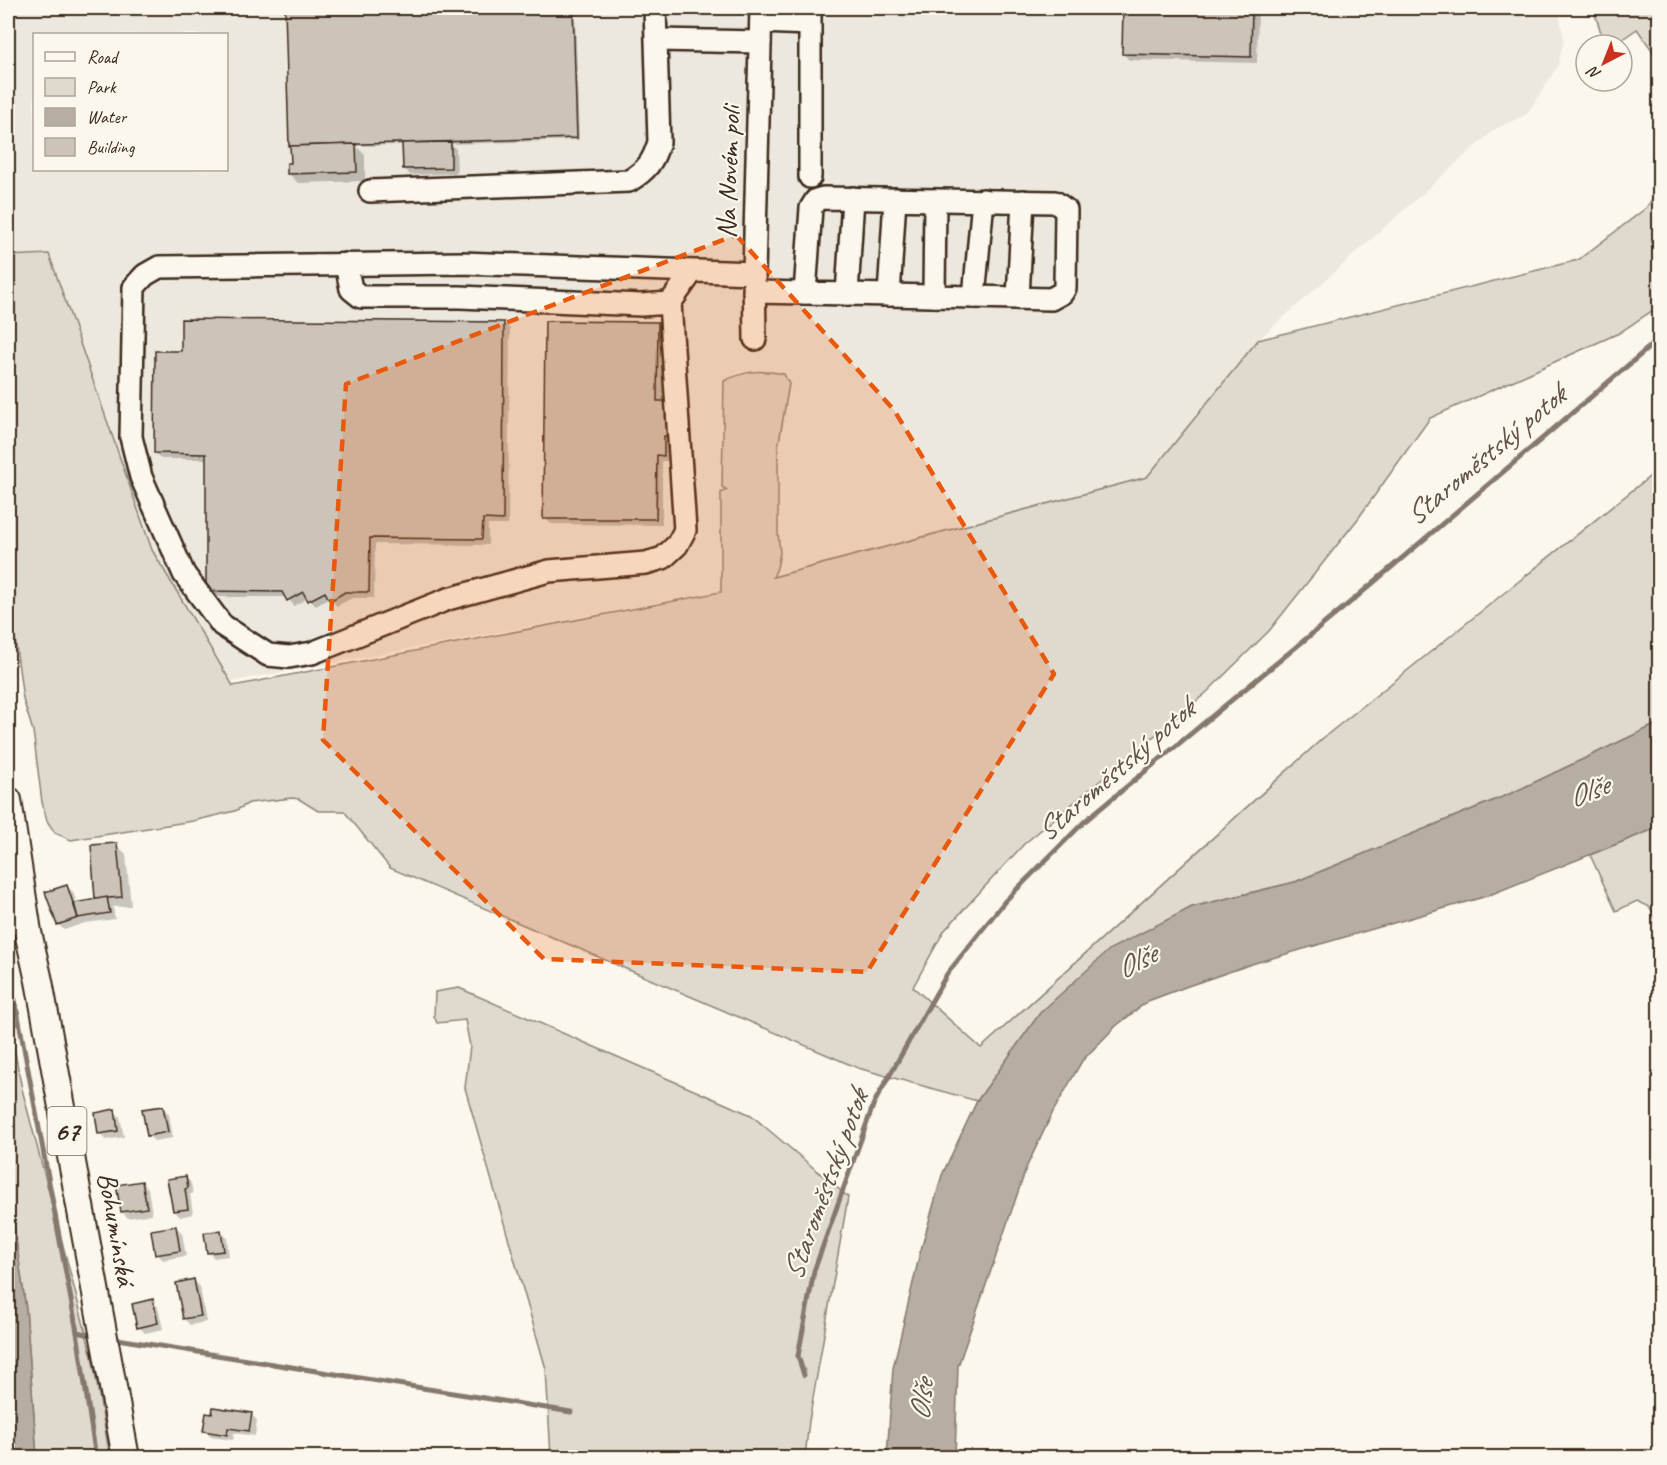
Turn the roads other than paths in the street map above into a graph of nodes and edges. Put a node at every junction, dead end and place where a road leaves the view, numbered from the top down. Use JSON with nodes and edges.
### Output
{"nodes":[{"id":1,"x":655,"y":8,"type":"edge"},
{"id":2,"x":809,"y":16,"type":"edge"},
{"id":3,"x":761,"y":24,"type":"edge"},
{"id":4,"x":657,"y":40,"type":"junction"},
{"id":5,"x":810,"y":177,"type":"dead end"},
{"id":6,"x":370,"y":191,"type":"dead end"},
{"id":7,"x":853,"y":198,"type":"junction"},
{"id":8,"x":895,"y":199,"type":"junction"},
{"id":9,"x":935,"y":200,"type":"junction"},
{"id":10,"x":983,"y":200,"type":"junction"},
{"id":11,"x":1023,"y":201,"type":"junction"},
{"id":12,"x":462,"y":263,"type":"junction"},
{"id":13,"x":346,"y":264,"type":"junction"},
{"id":14,"x":692,"y":272,"type":"junction"},
{"id":15,"x":754,"y":283,"type":"junction"},
{"id":16,"x":805,"y":293,"type":"junction"},
{"id":17,"x":847,"y":294,"type":"junction"},
{"id":18,"x":889,"y":295,"type":"junction"},
{"id":19,"x":934,"y":296,"type":"junction"},
{"id":20,"x":460,"y":297,"type":"junction"},
{"id":21,"x":974,"y":297,"type":"junction"},
{"id":22,"x":1018,"y":298,"type":"junction"},
{"id":23,"x":670,"y":303,"type":"junction"},
{"id":24,"x":755,"y":339,"type":"dead end"},
{"id":25,"x":8,"y":800,"type":"edge"},
{"id":26,"x":8,"y":912,"type":"edge"},
{"id":27,"x":28,"y":933,"type":"junction"},
{"id":28,"x":126,"y":1458,"type":"edge"}],
"edges":[{"from":1,"to":4,"type":"street"},
{"from":2,"to":3,"type":"street"},
{"from":2,"to":5,"type":"street"},
{"from":3,"to":4,"type":"street"},
{"from":3,"to":15,"type":"street","name":"Na Novém poli"},
{"from":4,"to":6,"type":"street"},
{"from":7,"to":8,"type":"street"},
{"from":7,"to":16,"type":"street"},
{"from":7,"to":17,"type":"street"},
{"from":8,"to":9,"type":"street"},
{"from":8,"to":18,"type":"street"},
{"from":9,"to":10,"type":"street"},
{"from":9,"to":19,"type":"street"},
{"from":10,"to":11,"type":"street"},
{"from":10,"to":21,"type":"street"},
{"from":11,"to":22,"type":"street"},
{"from":11,"to":22,"type":"street"},
{"from":12,"to":13,"type":"street"},
{"from":12,"to":14,"type":"street"},
{"from":12,"to":20,"type":"street"},
{"from":13,"to":20,"type":"street"},
{"from":13,"to":23,"type":"street"},
{"from":14,"to":15,"type":"street"},
{"from":14,"to":23,"type":"street"},
{"from":15,"to":16,"type":"street"},
{"from":15,"to":24,"type":"street","name":"Na Novém poli"},
{"from":16,"to":17,"type":"street"},
{"from":17,"to":18,"type":"street"},
{"from":18,"to":19,"type":"street"},
{"from":19,"to":21,"type":"street"},
{"from":20,"to":23,"type":"street"},
{"from":21,"to":22,"type":"street"},
{"from":25,"to":27,"type":"main road","name":"Bohumínská","number":"67"},
{"from":26,"to":27,"type":"street"},
{"from":27,"to":28,"type":"main road","name":"Bohumínská","number":"67"}]}
